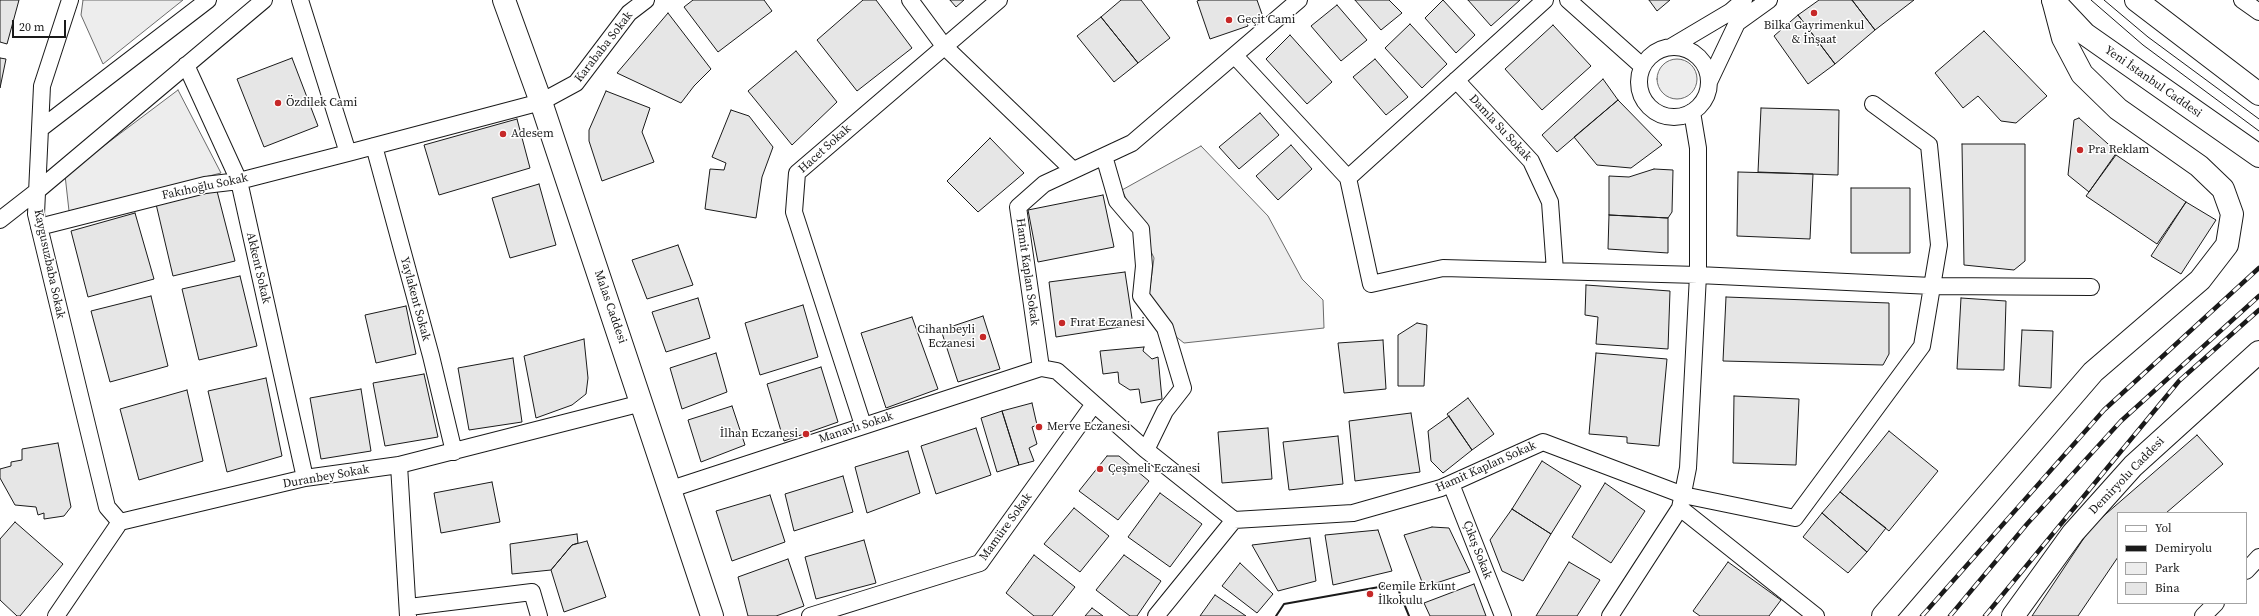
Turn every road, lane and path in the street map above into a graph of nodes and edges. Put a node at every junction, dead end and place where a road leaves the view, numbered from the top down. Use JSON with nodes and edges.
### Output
{"nodes":[{"id":1,"x":70,"y":0,"type":"edge"},
{"id":2,"x":208,"y":0,"type":"edge"},
{"id":3,"x":264,"y":0,"type":"edge"},
{"id":4,"x":300,"y":0,"type":"edge"},
{"id":5,"x":504,"y":0,"type":"edge"},
{"id":6,"x":646,"y":0,"type":"edge"},
{"id":7,"x":910,"y":0,"type":"edge"},
{"id":8,"x":999,"y":0,"type":"edge"},
{"id":9,"x":1299,"y":0,"type":"edge"},
{"id":10,"x":1545,"y":0,"type":"edge"},
{"id":11,"x":1568,"y":0,"type":"edge"},
{"id":12,"x":1744,"y":0,"type":"edge"},
{"id":13,"x":1769,"y":0,"type":"edge"},
{"id":14,"x":2053,"y":0,"type":"edge"},
{"id":15,"x":2136,"y":0,"type":"edge"},
{"id":16,"x":2242,"y":0,"type":"edge"},
{"id":17,"x":2259,"y":12,"type":"edge"},
{"id":18,"x":944,"y":46,"type":"junction"},
{"id":19,"x":1671,"y":47,"type":"junction"},
{"id":20,"x":1236,"y":56,"type":"junction"},
{"id":21,"x":186,"y":65,"type":"junction"},
{"id":22,"x":1642,"y":66,"type":"junction"},
{"id":23,"x":1456,"y":80,"type":"junction"},
{"id":24,"x":1709,"y":82,"type":"junction"},
{"id":25,"x":2259,"y":94,"type":"edge"},
{"id":26,"x":541,"y":102,"type":"junction"},
{"id":27,"x":1873,"y":104,"type":"dead end"},
{"id":28,"x":1692,"y":112,"type":"junction"},
{"id":29,"x":40,"y":129,"type":"junction"},
{"id":30,"x":374,"y":146,"type":"junction"},
{"id":31,"x":348,"y":153,"type":"junction"},
{"id":32,"x":1104,"y":156,"type":"junction"},
{"id":33,"x":2259,"y":156,"type":"edge"},
{"id":34,"x":1073,"y":170,"type":"junction"},
{"id":35,"x":1348,"y":178,"type":"junction"},
{"id":36,"x":239,"y":181,"type":"junction"},
{"id":37,"x":37,"y":191,"type":"junction"},
{"id":38,"x":0,"y":220,"type":"edge"},
{"id":39,"x":39,"y":227,"type":"junction"},
{"id":40,"x":1554,"y":271,"type":"junction"},
{"id":41,"x":1698,"y":275,"type":"junction"},
{"id":42,"x":1932,"y":286,"type":"junction"},
{"id":43,"x":2091,"y":287,"type":"dead end"},
{"id":44,"x":2259,"y":352,"type":"edge"},
{"id":45,"x":1041,"y":368,"type":"junction"},
{"id":46,"x":642,"y":403,"type":"junction"},
{"id":47,"x":1094,"y":404,"type":"junction"},
{"id":48,"x":863,"y":426,"type":"junction"},
{"id":49,"x":1146,"y":450,"type":"junction"},
{"id":50,"x":454,"y":452,"type":"junction"},
{"id":51,"x":400,"y":465,"type":"junction"},
{"id":52,"x":305,"y":478,"type":"junction"},
{"id":53,"x":1451,"y":484,"type":"junction"},
{"id":54,"x":671,"y":490,"type":"junction"},
{"id":55,"x":1682,"y":501,"type":"junction"},
{"id":56,"x":1234,"y":520,"type":"junction"},
{"id":57,"x":120,"y":522,"type":"junction"},
{"id":58,"x":2259,"y":558,"type":"edge"},
{"id":59,"x":2247,"y":570,"type":"edge"},
{"id":60,"x":2215,"y":604,"type":"edge"},
{"id":61,"x":408,"y":611,"type":"edge"},
{"id":62,"x":56,"y":616,"type":"edge"},
{"id":63,"x":539,"y":616,"type":"edge"},
{"id":64,"x":712,"y":616,"type":"edge"},
{"id":65,"x":810,"y":616,"type":"edge"},
{"id":66,"x":1156,"y":616,"type":"edge"},
{"id":67,"x":1503,"y":616,"type":"edge"},
{"id":68,"x":1610,"y":616,"type":"edge"},
{"id":69,"x":1816,"y":616,"type":"edge"},
{"id":70,"x":1883,"y":616,"type":"edge"},
{"id":71,"x":2014,"y":616,"type":"edge"},
{"id":72,"x":2203,"y":616,"type":"edge"}],
"edges":[{"from":1,"to":29,"type":"street","name":"Kaygusuzbaba Sokak"},
{"from":2,"to":29,"type":"street"},
{"from":3,"to":21,"type":"street"},
{"from":4,"to":31,"type":"street"},
{"from":5,"to":26,"type":"main road","name":"Malas Caddesi"},
{"from":6,"to":26,"type":"street","name":"Karababa Sokak"},
{"from":7,"to":18,"type":"street"},
{"from":8,"to":18,"type":"street","name":"Hacet Sokak"},
{"from":9,"to":20,"type":"street","name":"Hamit Kaplan Sokak"},
{"from":10,"to":23,"type":"street"},
{"from":11,"to":22,"type":"street"},
{"from":12,"to":19,"type":"street"},
{"from":13,"to":24,"type":"street"},
{"from":14,"to":33,"type":"main road","name":"Yeni İstanbul Caddesi"},
{"from":14,"to":70,"type":"main road"},
{"from":15,"to":25,"type":"main road"},
{"from":16,"to":17,"type":"street"},
{"from":18,"to":34,"type":"street"},
{"from":18,"to":48,"type":"street","name":"Hacet Sokak"},
{"from":19,"to":22,"type":"street"},
{"from":19,"to":24,"type":"street"},
{"from":20,"to":32,"type":"street","name":"Hamit Kaplan Sokak"},
{"from":20,"to":35,"type":"street"},
{"from":21,"to":36,"type":"street","name":"Akkent Sokak"},
{"from":21,"to":37,"type":"street"},
{"from":22,"to":28,"type":"street"},
{"from":23,"to":35,"type":"street"},
{"from":23,"to":40,"type":"street","name":"Damla Su Sokak"},
{"from":24,"to":28,"type":"street"},
{"from":26,"to":30,"type":"street","name":"Karababa Sokak"},
{"from":26,"to":46,"type":"main road","name":"Malas Caddesi"},
{"from":27,"to":42,"type":"street"},
{"from":28,"to":41,"type":"street"},
{"from":29,"to":37,"type":"street","name":"Kaygusuzbaba Sokak"},
{"from":30,"to":31,"type":"street","name":"Fakıhoğlu Sokak"},
{"from":30,"to":50,"type":"street","name":"Yaylakent Sokak"},
{"from":31,"to":36,"type":"street","name":"Fakıhoğlu Sokak"},
{"from":32,"to":34,"type":"street","name":"Hamit Kaplan Sokak"},
{"from":32,"to":49,"type":"street"},
{"from":34,"to":45,"type":"street","name":"Hamit Kaplan Sokak"},
{"from":35,"to":40,"type":"street"},
{"from":36,"to":39,"type":"street","name":"Fakıhoğlu Sokak"},
{"from":36,"to":52,"type":"street","name":"Akkent Sokak"},
{"from":37,"to":38,"type":"street"},
{"from":37,"to":39,"type":"street","name":"Kaygusuzbaba Sokak"},
{"from":39,"to":57,"type":"street","name":"Kaygusuzbaba Sokak"},
{"from":40,"to":41,"type":"street"},
{"from":41,"to":42,"type":"street"},
{"from":41,"to":55,"type":"street"},
{"from":42,"to":43,"type":"street"},
{"from":42,"to":55,"type":"street"},
{"from":44,"to":71,"type":"main road","name":"Demiryolu Caddesi"},
{"from":45,"to":47,"type":"street"},
{"from":45,"to":48,"type":"street","name":"Manavlı Sokak"},
{"from":46,"to":50,"type":"street","name":"Duranbey Sokak"},
{"from":46,"to":54,"type":"main road","name":"Malas Caddesi"},
{"from":47,"to":49,"type":"street"},
{"from":47,"to":65,"type":"street","name":"Mamüre Sokak"},
{"from":48,"to":54,"type":"street","name":"Manavlı Sokak"},
{"from":49,"to":56,"type":"street"},
{"from":50,"to":51,"type":"street","name":"Duranbey Sokak"},
{"from":51,"to":52,"type":"street","name":"Duranbey Sokak"},
{"from":51,"to":61,"type":"street"},
{"from":52,"to":57,"type":"street","name":"Duranbey Sokak"},
{"from":53,"to":55,"type":"street","name":"Hamit Kaplan Sokak"},
{"from":53,"to":56,"type":"street","name":"Hamit Kaplan Sokak"},
{"from":53,"to":67,"type":"street","name":"Çıkış Sokak"},
{"from":54,"to":64,"type":"main road","name":"Malas Caddesi"},
{"from":55,"to":68,"type":"street"},
{"from":55,"to":69,"type":"street"},
{"from":56,"to":66,"type":"street"},
{"from":57,"to":62,"type":"street"},
{"from":58,"to":59,"type":"street"},
{"from":60,"to":72,"type":"street"},
{"from":61,"to":63,"type":"street"}]}
